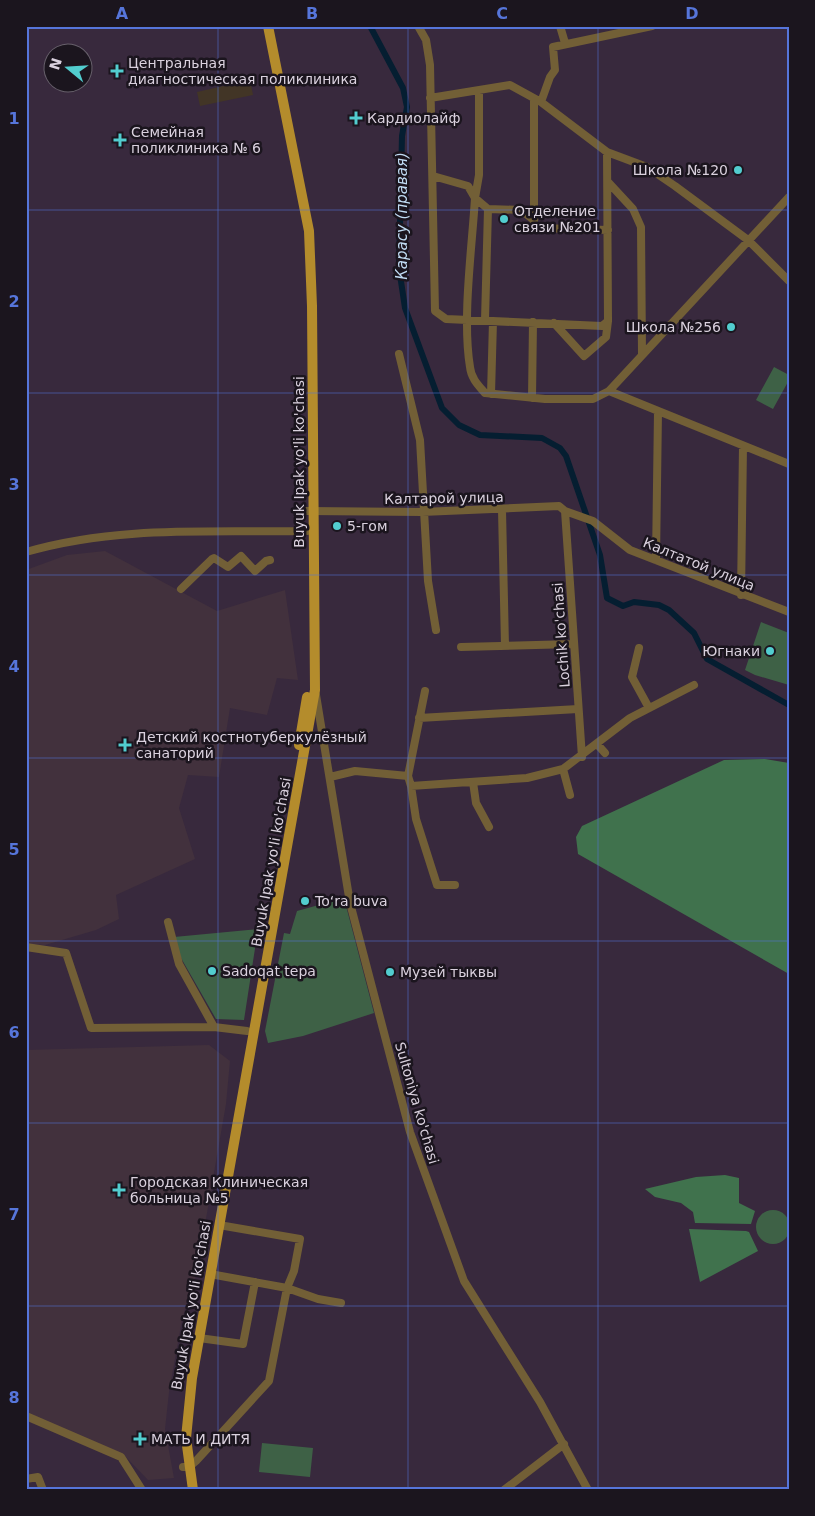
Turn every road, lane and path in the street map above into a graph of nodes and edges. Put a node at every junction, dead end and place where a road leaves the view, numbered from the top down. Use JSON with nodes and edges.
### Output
{"nodes":[{"id":1,"x":261,"y":26,"type":"edge"},
{"id":2,"x":268,"y":26,"type":"edge"},
{"id":3,"x":418,"y":26,"type":"edge"},
{"id":4,"x":560,"y":26,"type":"edge"},
{"id":5,"x":652,"y":26,"type":"edge"},
{"id":6,"x":565,"y":44,"type":"junction"},
{"id":7,"x":479,"y":92,"type":"junction"},
{"id":8,"x":430,"y":98,"type":"junction"},
{"id":9,"x":538,"y":100,"type":"junction"},
{"id":10,"x":607,"y":152,"type":"junction"},
{"id":11,"x":433,"y":176,"type":"junction"},
{"id":12,"x":608,"y":182,"type":"junction"},
{"id":13,"x":789,"y":197,"type":"edge"},
{"id":14,"x":475,"y":198,"type":"junction"},
{"id":15,"x":488,"y":209,"type":"junction"},
{"id":16,"x":534,"y":220,"type":"junction"},
{"id":17,"x":608,"y":230,"type":"junction"},
{"id":18,"x":748,"y":240,"type":"junction"},
{"id":19,"x":789,"y":281,"type":"edge"},
{"id":20,"x":468,"y":319,"type":"junction"},
{"id":21,"x":489,"y":321,"type":"junction"},
{"id":22,"x":608,"y":321,"type":"junction"},
{"id":23,"x":533,"y":322,"type":"junction"},
{"id":24,"x":554,"y":323,"type":"junction"},
{"id":25,"x":399,"y":354,"type":"dead end"},
{"id":26,"x":642,"y":354,"type":"junction"},
{"id":27,"x":609,"y":390,"type":"junction"},
{"id":28,"x":491,"y":394,"type":"junction"},
{"id":29,"x":532,"y":398,"type":"junction"},
{"id":30,"x":658,"y":411,"type":"junction"},
{"id":31,"x":743,"y":446,"type":"junction"},
{"id":32,"x":789,"y":464,"type":"edge"},
{"id":33,"x":310,"y":510,"type":"junction"},
{"id":34,"x":502,"y":510,"type":"junction"},
{"id":35,"x":565,"y":511,"type":"junction"},
{"id":36,"x":422,"y":512,"type":"junction"},
{"id":37,"x":579,"y":515,"type":"joint"},
{"id":38,"x":310,"y":531,"type":"junction"},
{"id":39,"x":26,"y":552,"type":"edge"},
{"id":40,"x":270,"y":560,"type":"dead end"},
{"id":41,"x":656,"y":560,"type":"junction"},
{"id":42,"x":181,"y":588,"type":"dead end"},
{"id":43,"x":741,"y":595,"type":"junction"},
{"id":44,"x":789,"y":612,"type":"edge"},
{"id":45,"x":436,"y":630,"type":"dead end"},
{"id":46,"x":574,"y":644,"type":"junction"},
{"id":47,"x":505,"y":646,"type":"junction"},
{"id":48,"x":461,"y":647,"type":"dead end"},
{"id":49,"x":640,"y":648,"type":"dead end"},
{"id":50,"x":694,"y":685,"type":"dead end"},
{"id":51,"x":315,"y":690,"type":"junction"},
{"id":52,"x":424,"y":691,"type":"dead end"},
{"id":53,"x":649,"y":708,"type":"junction"},
{"id":54,"x":578,"y":709,"type":"junction"},
{"id":55,"x":420,"y":718,"type":"junction"},
{"id":56,"x":597,"y":744,"type":"junction"},
{"id":57,"x":605,"y":753,"type":"dead end"},
{"id":58,"x":582,"y":757,"type":"junction"},
{"id":59,"x":563,"y":769,"type":"junction"},
{"id":60,"x":408,"y":776,"type":"junction"},
{"id":61,"x":330,"y":777,"type":"junction"},
{"id":62,"x":473,"y":782,"type":"junction"},
{"id":63,"x":411,"y":786,"type":"junction"},
{"id":64,"x":570,"y":795,"type":"dead end"},
{"id":65,"x":489,"y":827,"type":"dead end"},
{"id":66,"x":454,"y":885,"type":"dead end"},
{"id":67,"x":168,"y":922,"type":"dead end"},
{"id":68,"x":26,"y":947,"type":"edge"},
{"id":69,"x":214,"y":1027,"type":"junction"},
{"id":70,"x":250,"y":1031,"type":"junction"},
{"id":71,"x":219,"y":1225,"type":"junction"},
{"id":72,"x":210,"y":1274,"type":"junction"},
{"id":73,"x":255,"y":1282,"type":"junction"},
{"id":74,"x":287,"y":1288,"type":"junction"},
{"id":75,"x":341,"y":1303,"type":"dead end"},
{"id":76,"x":199,"y":1338,"type":"junction"},
{"id":77,"x":26,"y":1416,"type":"edge"},
{"id":78,"x":564,"y":1444,"type":"junction"},
{"id":79,"x":186,"y":1467,"type":"junction"},
{"id":80,"x":26,"y":1479,"type":"edge"},
{"id":81,"x":43,"y":1490,"type":"edge"},
{"id":82,"x":142,"y":1490,"type":"edge"},
{"id":83,"x":187,"y":1490,"type":"edge"},
{"id":84,"x":193,"y":1490,"type":"edge"},
{"id":85,"x":504,"y":1490,"type":"edge"},
{"id":86,"x":588,"y":1490,"type":"edge"}],
"edges":[{"from":1,"to":33,"type":"main road","name":"Buyuk Ipak yo'li ko'chasi"},
{"from":2,"to":33,"type":"main road","name":"Buyuk Ipak yo'li ko'chasi"},
{"from":3,"to":8,"type":"street"},
{"from":4,"to":6,"type":"street"},
{"from":5,"to":6,"type":"street"},
{"from":6,"to":9,"type":"street"},
{"from":7,"to":8,"type":"street"},
{"from":7,"to":9,"type":"street"},
{"from":7,"to":14,"type":"street"},
{"from":8,"to":11,"type":"street"},
{"from":9,"to":10,"type":"street"},
{"from":9,"to":16,"type":"street"},
{"from":10,"to":12,"type":"street"},
{"from":10,"to":18,"type":"street"},
{"from":11,"to":14,"type":"street"},
{"from":11,"to":20,"type":"street"},
{"from":12,"to":17,"type":"street"},
{"from":12,"to":26,"type":"street"},
{"from":13,"to":18,"type":"street"},
{"from":14,"to":15,"type":"street"},
{"from":14,"to":20,"type":"street"},
{"from":15,"to":16,"type":"street"},
{"from":15,"to":21,"type":"street"},
{"from":16,"to":17,"type":"street"},
{"from":17,"to":22,"type":"street"},
{"from":18,"to":19,"type":"street"},
{"from":18,"to":26,"type":"street"},
{"from":20,"to":21,"type":"street"},
{"from":20,"to":28,"type":"street"},
{"from":21,"to":23,"type":"street"},
{"from":21,"to":28,"type":"street"},
{"from":22,"to":24,"type":"street"},
{"from":22,"to":24,"type":"street"},
{"from":23,"to":24,"type":"street"},
{"from":23,"to":29,"type":"street"},
{"from":25,"to":36,"type":"street"},
{"from":26,"to":27,"type":"street"},
{"from":27,"to":29,"type":"street"},
{"from":27,"to":30,"type":"street"},
{"from":28,"to":29,"type":"street"},
{"from":30,"to":31,"type":"street"},
{"from":30,"to":41,"type":"street"},
{"from":31,"to":32,"type":"street"},
{"from":31,"to":43,"type":"street"},
{"from":33,"to":36,"type":"street","name":"Калтарой улица"},
{"from":33,"to":38,"type":"main road","name":"Buyuk Ipak yo'li ko'chasi"},
{"from":34,"to":35,"type":"street","name":"Калтарой улица"},
{"from":34,"to":36,"type":"street","name":"Калтарой улица"},
{"from":34,"to":47,"type":"street"},
{"from":35,"to":37,"type":"street","name":"Калтарой улица"},
{"from":35,"to":46,"type":"street","name":"Lochik ko'chasi"},
{"from":36,"to":45,"type":"street"},
{"from":37,"to":41,"type":"street","name":"Калтатой улица"},
{"from":38,"to":39,"type":"street"},
{"from":38,"to":51,"type":"main road","name":"Buyuk Ipak yo'li ko'chasi"},
{"from":38,"to":70,"type":"main road","name":"Buyuk Ipak yo'li ko'chasi"},
{"from":40,"to":42,"type":"street"},
{"from":41,"to":43,"type":"street","name":"Калтатой улица"},
{"from":43,"to":44,"type":"street","name":"Калтатой улица"},
{"from":46,"to":47,"type":"street"},
{"from":46,"to":54,"type":"street","name":"Lochik ko'chasi"},
{"from":47,"to":48,"type":"street"},
{"from":49,"to":53,"type":"street"},
{"from":50,"to":53,"type":"street"},
{"from":51,"to":61,"type":"street","name":"Sultoniya ko'chasi"},
{"from":51,"to":70,"type":"main road","name":"Buyuk Ipak yo'li ko'chasi"},
{"from":52,"to":55,"type":"street"},
{"from":53,"to":56,"type":"street"},
{"from":54,"to":55,"type":"street"},
{"from":54,"to":58,"type":"street","name":"Lochik ko'chasi"},
{"from":55,"to":60,"type":"street"},
{"from":56,"to":57,"type":"street"},
{"from":56,"to":58,"type":"street"},
{"from":58,"to":59,"type":"street"},
{"from":59,"to":62,"type":"street"},
{"from":59,"to":64,"type":"street"},
{"from":60,"to":61,"type":"street"},
{"from":60,"to":63,"type":"street"},
{"from":61,"to":78,"type":"street","name":"Sultoniya ko'chasi"},
{"from":62,"to":63,"type":"street"},
{"from":62,"to":65,"type":"street"},
{"from":63,"to":66,"type":"street"},
{"from":67,"to":69,"type":"street"},
{"from":68,"to":69,"type":"street"},
{"from":69,"to":70,"type":"street"},
{"from":70,"to":71,"type":"main road","name":"Buyuk Ipak yo'li ko'chasi"},
{"from":70,"to":79,"type":"main road","name":"Buyuk Ipak yo'li ko'chasi"},
{"from":71,"to":72,"type":"main road","name":"Buyuk Ipak yo'li ko'chasi"},
{"from":71,"to":74,"type":"street"},
{"from":72,"to":73,"type":"street"},
{"from":72,"to":76,"type":"main road","name":"Buyuk Ipak yo'li ko'chasi"},
{"from":73,"to":74,"type":"street"},
{"from":73,"to":76,"type":"street"},
{"from":74,"to":75,"type":"street"},
{"from":74,"to":79,"type":"street"},
{"from":76,"to":79,"type":"main road","name":"Buyuk Ipak yo'li ko'chasi"},
{"from":77,"to":82,"type":"street"},
{"from":78,"to":85,"type":"street"},
{"from":78,"to":86,"type":"street","name":"Sultoniya ko'chasi"},
{"from":79,"to":83,"type":"main road","name":"Buyuk Ipak yo'li ko'chasi"},
{"from":79,"to":84,"type":"main road","name":"Buyuk Ipak yo'li ko'chasi"},
{"from":80,"to":81,"type":"street"}]}
